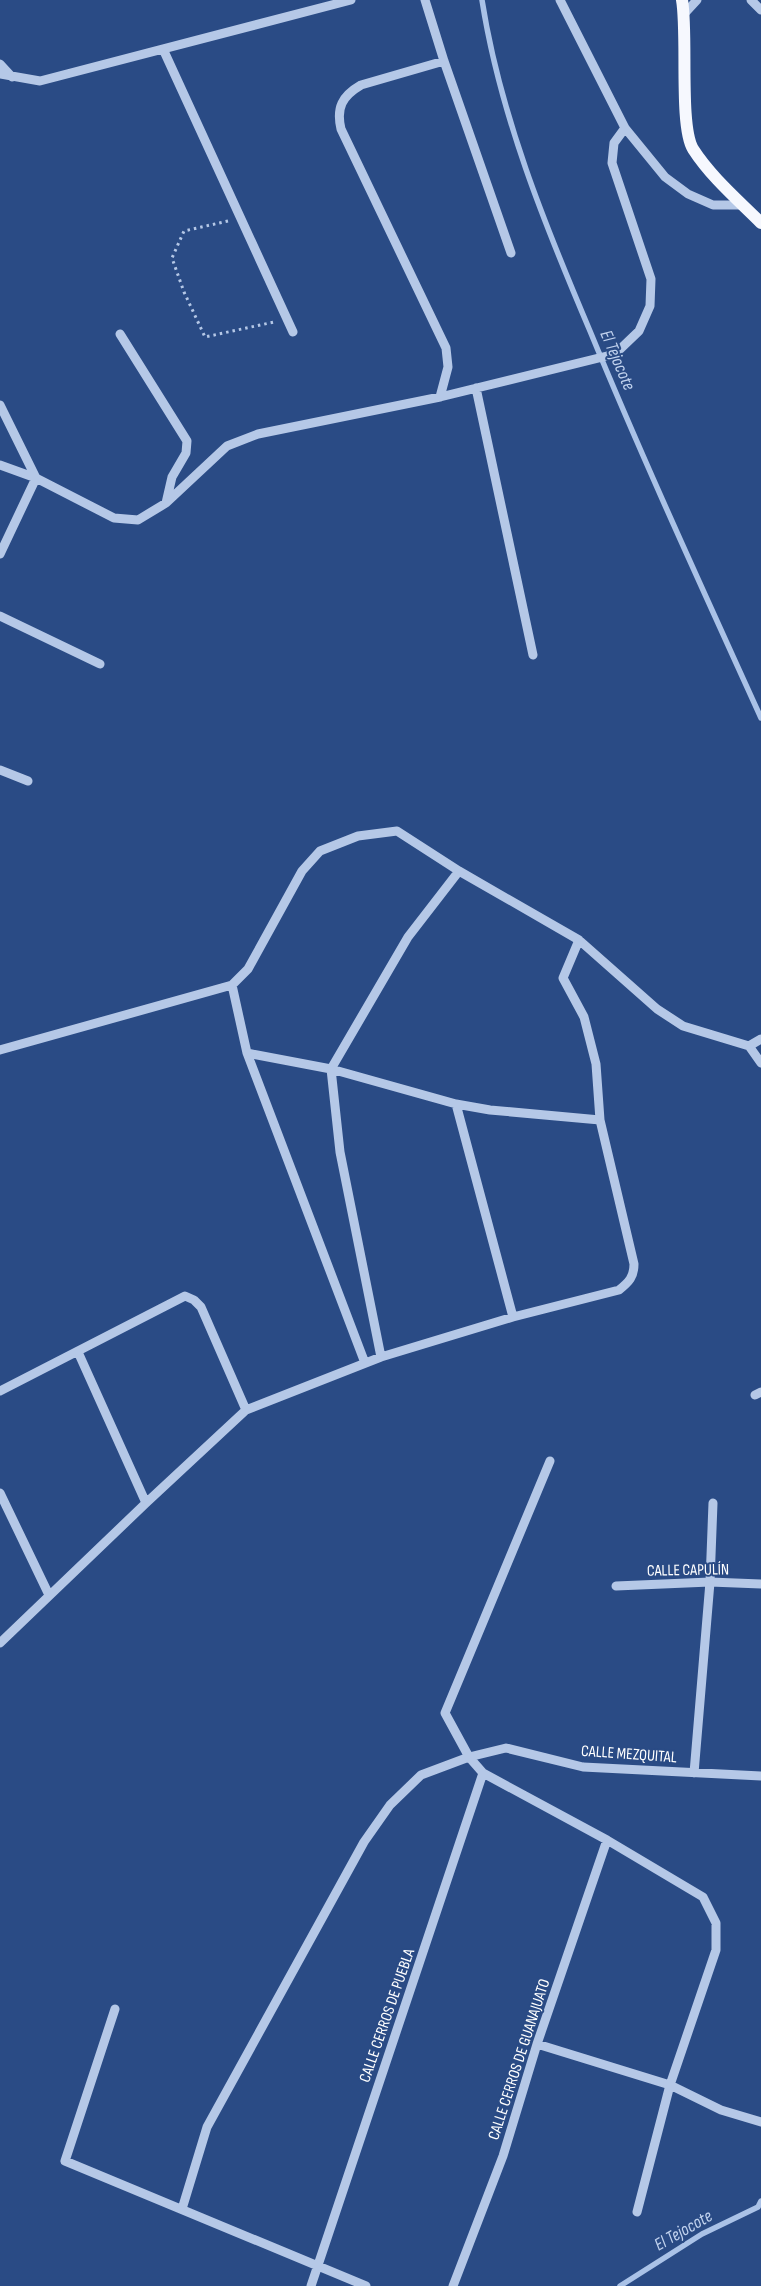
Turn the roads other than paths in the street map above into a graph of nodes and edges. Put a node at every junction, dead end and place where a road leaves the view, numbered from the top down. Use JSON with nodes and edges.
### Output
{"nodes":[{"id":1,"x":350,"y":0,"type":"edge"},
{"id":2,"x":425,"y":0,"type":"edge"},
{"id":3,"x":560,"y":0,"type":"edge"},
{"id":4,"x":682,"y":0,"type":"edge"},
{"id":5,"x":697,"y":0,"type":"edge"},
{"id":6,"x":751,"y":0,"type":"edge"},
{"id":7,"x":761,"y":10,"type":"edge"},
{"id":8,"x":684,"y":13,"type":"junction"},
{"id":9,"x":163,"y":49,"type":"junction"},
{"id":10,"x":444,"y":61,"type":"junction"},
{"id":11,"x":0,"y":64,"type":"edge"},
{"id":12,"x":0,"y":74,"type":"edge"},
{"id":13,"x":12,"y":77,"type":"junction"},
{"id":14,"x":625,"y":128,"type":"junction"},
{"id":15,"x":743,"y":205,"type":"junction"},
{"id":16,"x":761,"y":223,"type":"edge"},
{"id":17,"x":511,"y":253,"type":"dead end"},
{"id":18,"x":293,"y":332,"type":"dead end"},
{"id":19,"x":120,"y":334,"type":"dead end"},
{"id":20,"x":476,"y":388,"type":"junction"},
{"id":21,"x":440,"y":397,"type":"junction"},
{"id":22,"x":0,"y":405,"type":"edge"},
{"id":23,"x":0,"y":464,"type":"edge"},
{"id":24,"x":36,"y":478,"type":"junction"},
{"id":25,"x":166,"y":503,"type":"junction"},
{"id":26,"x":0,"y":554,"type":"edge"},
{"id":27,"x":0,"y":616,"type":"edge"},
{"id":28,"x":533,"y":655,"type":"dead end"},
{"id":29,"x":100,"y":664,"type":"dead end"},
{"id":30,"x":0,"y":770,"type":"edge"},
{"id":31,"x":28,"y":781,"type":"dead end"},
{"id":32,"x":458,"y":871,"type":"junction"},
{"id":33,"x":579,"y":940,"type":"junction"},
{"id":34,"x":232,"y":986,"type":"junction"},
{"id":35,"x":761,"y":1039,"type":"edge"},
{"id":36,"x":749,"y":1046,"type":"junction"},
{"id":37,"x":0,"y":1050,"type":"edge"},
{"id":38,"x":247,"y":1053,"type":"junction"},
{"id":39,"x":761,"y":1063,"type":"edge"},
{"id":40,"x":331,"y":1069,"type":"junction"},
{"id":41,"x":456,"y":1104,"type":"junction"},
{"id":42,"x":600,"y":1120,"type":"junction"},
{"id":43,"x":513,"y":1317,"type":"junction"},
{"id":44,"x":78,"y":1352,"type":"junction"},
{"id":45,"x":381,"y":1357,"type":"junction"},
{"id":46,"x":365,"y":1363,"type":"junction"},
{"id":47,"x":0,"y":1391,"type":"edge"},
{"id":48,"x":246,"y":1410,"type":"junction"},
{"id":49,"x":550,"y":1461,"type":"dead end"},
{"id":50,"x":0,"y":1493,"type":"edge"},
{"id":51,"x":146,"y":1502,"type":"junction"},
{"id":52,"x":713,"y":1504,"type":"dead end"},
{"id":53,"x":710,"y":1582,"type":"junction"},
{"id":54,"x":761,"y":1584,"type":"edge"},
{"id":55,"x":616,"y":1586,"type":"dead end"},
{"id":56,"x":49,"y":1595,"type":"junction"},
{"id":57,"x":0,"y":1643,"type":"edge"},
{"id":58,"x":469,"y":1758,"type":"junction"},
{"id":59,"x":483,"y":1773,"type":"junction"},
{"id":60,"x":694,"y":1773,"type":"junction"},
{"id":61,"x":761,"y":1776,"type":"edge"},
{"id":62,"x":607,"y":1840,"type":"junction"},
{"id":63,"x":115,"y":2009,"type":"dead end"},
{"id":64,"x":537,"y":2044,"type":"junction"},
{"id":65,"x":670,"y":2085,"type":"junction"},
{"id":66,"x":761,"y":2122,"type":"edge"},
{"id":67,"x":182,"y":2208,"type":"junction"},
{"id":68,"x":637,"y":2212,"type":"dead end"},
{"id":69,"x":317,"y":2267,"type":"junction"},
{"id":70,"x":311,"y":2286,"type":"edge"},
{"id":71,"x":366,"y":2286,"type":"edge"},
{"id":72,"x":453,"y":2286,"type":"edge"}],
"edges":[{"from":1,"to":9,"type":"street"},
{"from":2,"to":10,"type":"street"},
{"from":3,"to":14,"type":"street"},
{"from":4,"to":8,"type":"main road"},
{"from":5,"to":8,"type":"street"},
{"from":6,"to":7,"type":"street"},
{"from":8,"to":15,"type":"main road"},
{"from":9,"to":13,"type":"street"},
{"from":9,"to":18,"type":"street"},
{"from":10,"to":17,"type":"street"},
{"from":10,"to":21,"type":"street"},
{"from":11,"to":13,"type":"street"},
{"from":12,"to":13,"type":"street"},
{"from":14,"to":15,"type":"street"},
{"from":14,"to":20,"type":"street"},
{"from":15,"to":16,"type":"main road"},
{"from":19,"to":25,"type":"street"},
{"from":20,"to":21,"type":"street"},
{"from":20,"to":28,"type":"street"},
{"from":21,"to":25,"type":"street"},
{"from":22,"to":24,"type":"street"},
{"from":23,"to":24,"type":"street"},
{"from":24,"to":25,"type":"street"},
{"from":24,"to":26,"type":"street"},
{"from":27,"to":29,"type":"street"},
{"from":30,"to":31,"type":"street"},
{"from":32,"to":33,"type":"street"},
{"from":32,"to":34,"type":"street"},
{"from":32,"to":40,"type":"street"},
{"from":33,"to":36,"type":"street"},
{"from":33,"to":42,"type":"street"},
{"from":34,"to":37,"type":"street"},
{"from":34,"to":38,"type":"street"},
{"from":35,"to":36,"type":"street"},
{"from":36,"to":39,"type":"street"},
{"from":38,"to":40,"type":"street"},
{"from":38,"to":46,"type":"street"},
{"from":40,"to":41,"type":"street"},
{"from":40,"to":45,"type":"street"},
{"from":41,"to":42,"type":"street"},
{"from":41,"to":43,"type":"street"},
{"from":42,"to":43,"type":"street"},
{"from":43,"to":45,"type":"street"},
{"from":44,"to":47,"type":"street"},
{"from":44,"to":48,"type":"street"},
{"from":44,"to":51,"type":"street"},
{"from":45,"to":46,"type":"street"},
{"from":46,"to":48,"type":"street"},
{"from":48,"to":51,"type":"street"},
{"from":49,"to":58,"type":"street"},
{"from":50,"to":56,"type":"street"},
{"from":51,"to":56,"type":"street"},
{"from":52,"to":53,"type":"street"},
{"from":53,"to":54,"type":"street","name":"CALLE CAPULÍN"},
{"from":53,"to":55,"type":"street","name":"CALLE CAPULÍN"},
{"from":53,"to":60,"type":"street"},
{"from":56,"to":57,"type":"street"},
{"from":58,"to":59,"type":"street"},
{"from":58,"to":60,"type":"street","name":"CALLE MEZQUITAL"},
{"from":58,"to":67,"type":"street","name":"CALLE MEZQUITAL"},
{"from":59,"to":62,"type":"street"},
{"from":59,"to":69,"type":"street","name":"CALLE CERROS DE PUEBLA"},
{"from":60,"to":61,"type":"street","name":"CALLE MEZQUITAL"},
{"from":62,"to":64,"type":"street","name":"CALLE CERROS DE GUANAJUATO"},
{"from":62,"to":65,"type":"street"},
{"from":63,"to":67,"type":"street"},
{"from":64,"to":65,"type":"street"},
{"from":64,"to":72,"type":"street","name":"CALLE CERROS DE GUANAJUATO"},
{"from":65,"to":66,"type":"street"},
{"from":65,"to":68,"type":"street"},
{"from":67,"to":69,"type":"street"},
{"from":69,"to":70,"type":"street","name":"CALLE CERROS DE PUEBLA"},
{"from":69,"to":71,"type":"street"}]}
